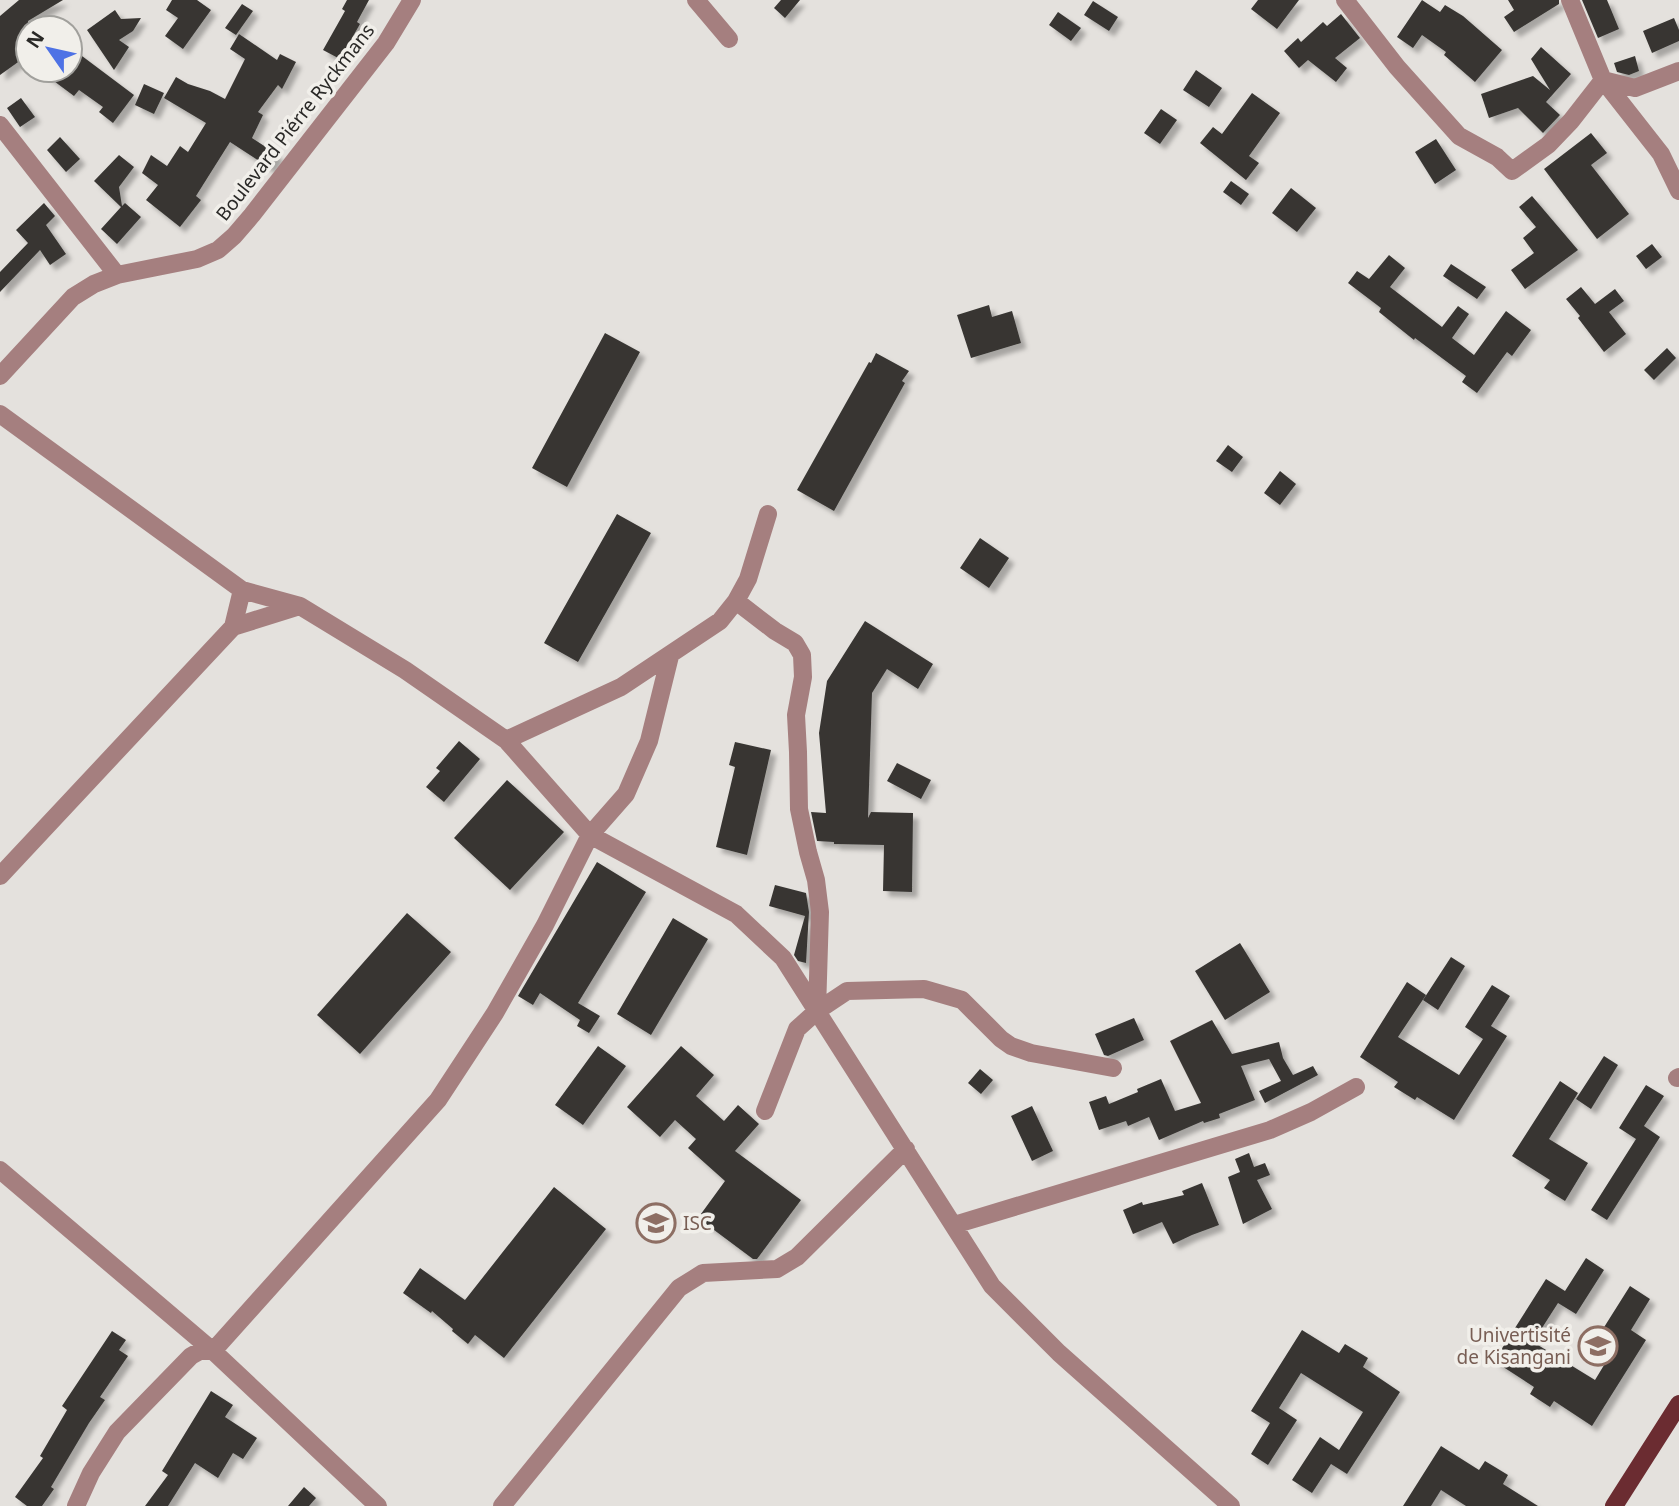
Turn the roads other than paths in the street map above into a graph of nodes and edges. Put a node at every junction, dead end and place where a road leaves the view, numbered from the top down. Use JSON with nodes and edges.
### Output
{"nodes":[{"id":1,"x":412,"y":0,"type":"edge"},
{"id":2,"x":695,"y":0,"type":"edge"},
{"id":3,"x":1345,"y":0,"type":"edge"},
{"id":4,"x":1570,"y":0,"type":"edge"},
{"id":5,"x":729,"y":39,"type":"dead end"},
{"id":6,"x":1679,"y":71,"type":"edge"},
{"id":7,"x":1603,"y":80,"type":"junction"},
{"id":8,"x":0,"y":125,"type":"edge"},
{"id":9,"x":1679,"y":191,"type":"edge"},
{"id":10,"x":117,"y":275,"type":"junction"},
{"id":11,"x":0,"y":376,"type":"edge"},
{"id":12,"x":0,"y":414,"type":"edge"},
{"id":13,"x":768,"y":513,"type":"dead end"},
{"id":14,"x":242,"y":590,"type":"junction"},
{"id":15,"x":736,"y":601,"type":"junction"},
{"id":16,"x":300,"y":606,"type":"junction"},
{"id":17,"x":233,"y":627,"type":"junction"},
{"id":18,"x":670,"y":656,"type":"junction"},
{"id":19,"x":506,"y":740,"type":"junction"},
{"id":20,"x":590,"y":835,"type":"junction"},
{"id":21,"x":0,"y":876,"type":"edge"},
{"id":22,"x":817,"y":1011,"type":"junction"},
{"id":23,"x":1113,"y":1068,"type":"dead end"},
{"id":24,"x":1356,"y":1087,"type":"dead end"},
{"id":25,"x":765,"y":1111,"type":"dead end"},
{"id":26,"x":906,"y":1149,"type":"junction"},
{"id":27,"x":0,"y":1170,"type":"edge"},
{"id":28,"x":954,"y":1225,"type":"junction"},
{"id":29,"x":213,"y":1351,"type":"junction"},
{"id":30,"x":1679,"y":1404,"type":"edge"},
{"id":31,"x":76,"y":1506,"type":"edge"},
{"id":32,"x":378,"y":1506,"type":"edge"},
{"id":33,"x":502,"y":1506,"type":"edge"},
{"id":34,"x":1231,"y":1506,"type":"edge"},
{"id":35,"x":1615,"y":1506,"type":"edge"}],
"edges":[{"from":1,"to":10,"type":"street","name":"Boulevard Piérre Ryckmans"},
{"from":2,"to":5,"type":"street"},
{"from":3,"to":7,"type":"street"},
{"from":4,"to":7,"type":"street"},
{"from":6,"to":7,"type":"street"},
{"from":7,"to":9,"type":"street"},
{"from":8,"to":10,"type":"street"},
{"from":10,"to":11,"type":"street","name":"Boulevard Piérre Ryckmans"},
{"from":12,"to":14,"type":"street"},
{"from":13,"to":15,"type":"street"},
{"from":14,"to":16,"type":"street"},
{"from":14,"to":17,"type":"street"},
{"from":15,"to":18,"type":"street"},
{"from":15,"to":22,"type":"street"},
{"from":16,"to":17,"type":"street"},
{"from":16,"to":19,"type":"street"},
{"from":17,"to":21,"type":"street"},
{"from":18,"to":19,"type":"street"},
{"from":18,"to":20,"type":"street"},
{"from":19,"to":20,"type":"street"},
{"from":20,"to":22,"type":"street"},
{"from":20,"to":29,"type":"street"},
{"from":22,"to":23,"type":"street"},
{"from":22,"to":25,"type":"street"},
{"from":22,"to":26,"type":"street"},
{"from":24,"to":28,"type":"street"},
{"from":26,"to":28,"type":"street"},
{"from":26,"to":33,"type":"street"},
{"from":27,"to":29,"type":"street"},
{"from":28,"to":34,"type":"street"},
{"from":29,"to":31,"type":"street"},
{"from":29,"to":32,"type":"street"},
{"from":30,"to":35,"type":"main road"}]}
